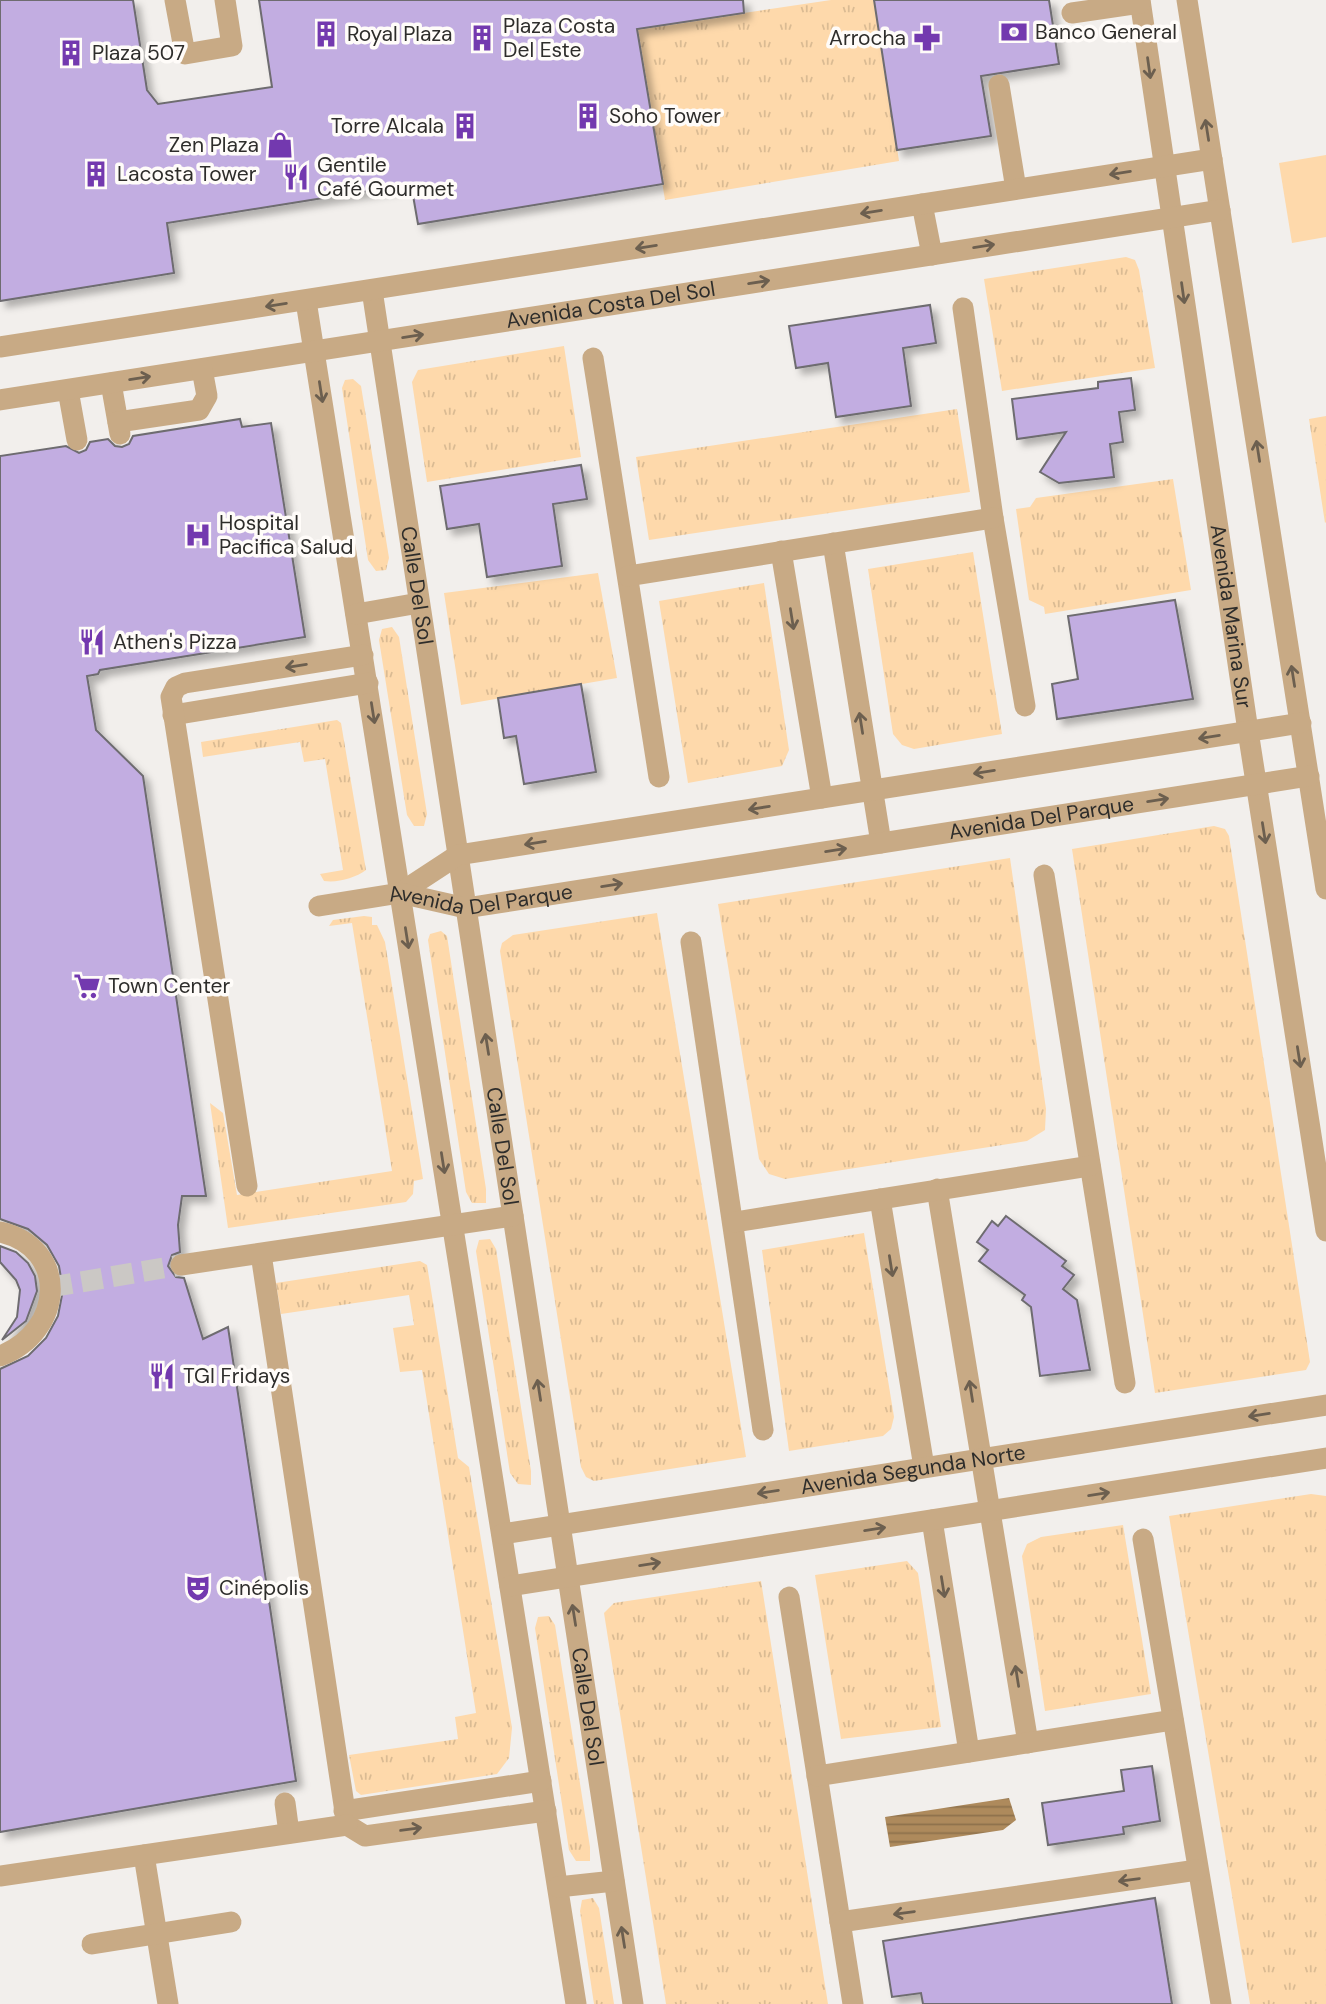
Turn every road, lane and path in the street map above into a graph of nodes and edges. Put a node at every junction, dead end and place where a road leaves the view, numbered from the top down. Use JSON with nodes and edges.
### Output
{"nodes":[{"id":1,"x":175,"y":0,"type":"edge"},
{"id":2,"x":225,"y":0,"type":"edge"},
{"id":3,"x":1187,"y":0,"type":"edge"},
{"id":4,"x":1140,"y":1,"type":"edge"},
{"id":5,"x":1072,"y":13,"type":"dead end"},
{"id":6,"x":999,"y":85,"type":"dead end"},
{"id":7,"x":1212,"y":159,"type":"junction"},
{"id":8,"x":1164,"y":166,"type":"junction"},
{"id":9,"x":1016,"y":189,"type":"junction"},
{"id":10,"x":922,"y":204,"type":"junction"},
{"id":11,"x":1220,"y":210,"type":"junction"},
{"id":12,"x":1172,"y":217,"type":"junction"},
{"id":13,"x":932,"y":255,"type":"junction"},
{"id":14,"x":372,"y":290,"type":"junction"},
{"id":15,"x":306,"y":300,"type":"junction"},
{"id":16,"x":963,"y":308,"type":"dead end"},
{"id":17,"x":379,"y":341,"type":"junction"},
{"id":18,"x":0,"y":347,"type":"edge"},
{"id":19,"x":314,"y":351,"type":"junction"},
{"id":20,"x":593,"y":358,"type":"dead end"},
{"id":21,"x":202,"y":369,"type":"junction"},
{"id":22,"x":111,"y":383,"type":"junction"},
{"id":23,"x":68,"y":390,"type":"junction"},
{"id":24,"x":0,"y":400,"type":"edge"},
{"id":25,"x":77,"y":440,"type":"dead end"},
{"id":26,"x":993,"y":518,"type":"junction"},
{"id":27,"x":833,"y":543,"type":"junction"},
{"id":28,"x":781,"y":551,"type":"junction"},
{"id":29,"x":628,"y":576,"type":"junction"},
{"id":30,"x":419,"y":603,"type":"junction"},
{"id":31,"x":356,"y":614,"type":"junction"},
{"id":32,"x":363,"y":655,"type":"junction"},
{"id":33,"x":368,"y":683,"type":"junction"},
{"id":34,"x":1025,"y":706,"type":"dead end"},
{"id":35,"x":173,"y":715,"type":"junction"},
{"id":36,"x":1300,"y":723,"type":"junction"},
{"id":37,"x":1248,"y":731,"type":"junction"},
{"id":38,"x":1309,"y":776,"type":"junction"},
{"id":39,"x":659,"y":777,"type":"dead end"},
{"id":40,"x":1256,"y":785,"type":"junction"},
{"id":41,"x":872,"y":790,"type":"junction"},
{"id":42,"x":821,"y":798,"type":"junction"},
{"id":43,"x":881,"y":843,"type":"junction"},
{"id":44,"x":458,"y":855,"type":"junction"},
{"id":45,"x":1044,"y":875,"type":"dead end"},
{"id":46,"x":1326,"y":889,"type":"edge"},
{"id":47,"x":400,"y":893,"type":"junction"},
{"id":48,"x":319,"y":906,"type":"dead end"},
{"id":49,"x":466,"y":908,"type":"junction"},
{"id":50,"x":691,"y":942,"type":"dead end"},
{"id":51,"x":1090,"y":1166,"type":"junction"},
{"id":52,"x":247,"y":1186,"type":"dead end"},
{"id":53,"x":937,"y":1189,"type":"junction"},
{"id":54,"x":880,"y":1199,"type":"junction"},
{"id":55,"x":513,"y":1216,"type":"junction"},
{"id":56,"x":735,"y":1222,"type":"junction"},
{"id":57,"x":453,"y":1224,"type":"junction"},
{"id":58,"x":1326,"y":1231,"type":"edge"},
{"id":59,"x":0,"y":1232,"type":"edge"},
{"id":60,"x":261,"y":1254,"type":"junction"},
{"id":61,"x":181,"y":1265,"type":"tunnel mouth"},
{"id":62,"x":0,"y":1356,"type":"edge"},
{"id":63,"x":1125,"y":1383,"type":"dead end"},
{"id":64,"x":1326,"y":1405,"type":"edge"},
{"id":65,"x":763,"y":1430,"type":"dead end"},
{"id":66,"x":1326,"y":1458,"type":"edge"},
{"id":67,"x":982,"y":1459,"type":"junction"},
{"id":68,"x":924,"y":1467,"type":"junction"},
{"id":69,"x":991,"y":1511,"type":"junction"},
{"id":70,"x":932,"y":1520,"type":"junction"},
{"id":71,"x":560,"y":1525,"type":"junction"},
{"id":72,"x":502,"y":1534,"type":"junction"},
{"id":73,"x":1143,"y":1539,"type":"dead end"},
{"id":74,"x":568,"y":1577,"type":"junction"},
{"id":75,"x":510,"y":1586,"type":"junction"},
{"id":76,"x":789,"y":1597,"type":"dead end"},
{"id":77,"x":1173,"y":1720,"type":"junction"},
{"id":78,"x":1028,"y":1743,"type":"junction"},
{"id":79,"x":970,"y":1752,"type":"junction"},
{"id":80,"x":817,"y":1776,"type":"junction"},
{"id":81,"x":541,"y":1781,"type":"junction"},
{"id":82,"x":285,"y":1803,"type":"dead end"},
{"id":83,"x":546,"y":1811,"type":"junction"},
{"id":84,"x":345,"y":1818,"type":"junction"},
{"id":85,"x":289,"y":1833,"type":"junction"},
{"id":86,"x":144,"y":1855,"type":"junction"},
{"id":87,"x":1,"y":1870,"type":"edge"},
{"id":88,"x":1197,"y":1870,"type":"junction"},
{"id":89,"x":614,"y":1881,"type":"junction"},
{"id":90,"x":558,"y":1887,"type":"junction"},
{"id":91,"x":231,"y":1922,"type":"dead end"},
{"id":92,"x":840,"y":1922,"type":"junction"},
{"id":93,"x":157,"y":1934,"type":"junction"},
{"id":94,"x":92,"y":1944,"type":"dead end"},
{"id":95,"x":168,"y":2004,"type":"edge"},
{"id":96,"x":576,"y":2004,"type":"edge"},
{"id":97,"x":633,"y":2004,"type":"edge"},
{"id":98,"x":853,"y":2004,"type":"edge"},
{"id":99,"x":1221,"y":2004,"type":"edge"}],
"edges":[{"from":1,"to":2,"type":"street"},
{"from":7,"to":3,"type":"street","one_way":true},
{"from":4,"to":5,"type":"street"},
{"from":4,"to":8,"type":"street","name":"Avenida Marina Sur","one_way":true},
{"from":6,"to":9,"type":"street"},
{"from":7,"to":8,"type":"street"},
{"from":7,"to":11,"type":"street"},
{"from":8,"to":9,"type":"street","one_way":true},
{"from":8,"to":12,"type":"street","name":"Avenida Marina Sur"},
{"from":9,"to":10,"type":"street"},
{"from":10,"to":13,"type":"street"},
{"from":10,"to":14,"type":"street","one_way":true},
{"from":11,"to":12,"type":"street","name":"Avenida Costa Del Sol"},
{"from":36,"to":11,"type":"street","one_way":true},
{"from":13,"to":12,"type":"street","name":"Avenida Costa Del Sol","one_way":true},
{"from":12,"to":37,"type":"street","name":"Avenida Marina Sur","one_way":true},
{"from":17,"to":13,"type":"street","name":"Avenida Costa Del Sol","one_way":true},
{"from":14,"to":15,"type":"street"},
{"from":14,"to":17,"type":"street","name":"Calle Del Sol"},
{"from":15,"to":18,"type":"street","one_way":true},
{"from":15,"to":19,"type":"street"},
{"from":16,"to":26,"type":"street"},
{"from":17,"to":19,"type":"street","name":"Avenida Costa Del Sol"},
{"from":17,"to":30,"type":"street","name":"Calle Del Sol"},
{"from":19,"to":21,"type":"street","name":"Avenida Costa Del Sol"},
{"from":19,"to":31,"type":"street","one_way":true},
{"from":20,"to":29,"type":"street"},
{"from":22,"to":21,"type":"street","name":"Avenida Costa Del Sol","one_way":true},
{"from":21,"to":22,"type":"street"},
{"from":22,"to":23,"type":"street","name":"Avenida Costa Del Sol"},
{"from":23,"to":24,"type":"street","name":"Avenida Costa Del Sol"},
{"from":23,"to":25,"type":"street"},
{"from":26,"to":27,"type":"street"},
{"from":26,"to":34,"type":"street"},
{"from":27,"to":28,"type":"street"},
{"from":41,"to":27,"type":"street","one_way":true},
{"from":28,"to":29,"type":"street"},
{"from":28,"to":42,"type":"street","one_way":true},
{"from":29,"to":39,"type":"street"},
{"from":30,"to":31,"type":"street"},
{"from":30,"to":44,"type":"street","name":"Calle Del Sol"},
{"from":31,"to":32,"type":"street"},
{"from":32,"to":33,"type":"street"},
{"from":32,"to":35,"type":"street","one_way":true},
{"from":33,"to":35,"type":"street"},
{"from":33,"to":47,"type":"street","one_way":true},
{"from":35,"to":52,"type":"street"},
{"from":36,"to":37,"type":"street","name":"Avenida Del Parque"},
{"from":36,"to":38,"type":"street"},
{"from":37,"to":40,"type":"street","name":"Avenida Marina Sur"},
{"from":37,"to":41,"type":"street","name":"Avenida Del Parque","one_way":true},
{"from":38,"to":40,"type":"street","name":"Avenida Del Parque"},
{"from":38,"to":46,"type":"street"},
{"from":43,"to":40,"type":"street","name":"Avenida Del Parque","one_way":true},
{"from":40,"to":58,"type":"street","name":"Avenida Marina Sur","one_way":true},
{"from":41,"to":42,"type":"street","name":"Avenida Del Parque"},
{"from":41,"to":43,"type":"street"},
{"from":42,"to":44,"type":"street","name":"Avenida Del Parque","one_way":true},
{"from":49,"to":43,"type":"street","name":"Avenida Del Parque","one_way":true},
{"from":44,"to":47,"type":"street","name":"Avenida Del Parque"},
{"from":44,"to":49,"type":"street","name":"Calle Del Sol"},
{"from":45,"to":51,"type":"street"},
{"from":47,"to":48,"type":"street"},
{"from":47,"to":49,"type":"street","name":"Avenida Del Parque"},
{"from":47,"to":57,"type":"street","one_way":true},
{"from":55,"to":49,"type":"street","name":"Calle Del Sol","one_way":true},
{"from":50,"to":56,"type":"street"},
{"from":51,"to":53,"type":"street"},
{"from":51,"to":63,"type":"street"},
{"from":53,"to":54,"type":"street"},
{"from":67,"to":53,"type":"street","one_way":true},
{"from":54,"to":56,"type":"street"},
{"from":54,"to":68,"type":"street","one_way":true},
{"from":55,"to":57,"type":"street"},
{"from":71,"to":55,"type":"street","name":"Calle Del Sol","one_way":true},
{"from":56,"to":65,"type":"street"},
{"from":57,"to":60,"type":"street"},
{"from":57,"to":72,"type":"street"},
{"from":59,"to":62,"type":"street"},
{"from":60,"to":61,"type":"street"},
{"from":60,"to":84,"type":"street"},
{"from":64,"to":67,"type":"street","name":"Avenida Segunda Norte","one_way":true},
{"from":69,"to":66,"type":"street","one_way":true},
{"from":67,"to":68,"type":"street","name":"Avenida Segunda Norte"},
{"from":67,"to":69,"type":"street"},
{"from":68,"to":71,"type":"street","name":"Avenida Segunda Norte","one_way":true},
{"from":69,"to":70,"type":"street"},
{"from":78,"to":69,"type":"street","one_way":true},
{"from":74,"to":70,"type":"street","one_way":true},
{"from":70,"to":79,"type":"street","one_way":true},
{"from":71,"to":72,"type":"street","name":"Avenida Segunda Norte"},
{"from":71,"to":74,"type":"street","name":"Calle Del Sol"},
{"from":72,"to":75,"type":"street"},
{"from":73,"to":77,"type":"street"},
{"from":74,"to":75,"type":"street"},
{"from":89,"to":74,"type":"street","name":"Calle Del Sol","one_way":true},
{"from":75,"to":81,"type":"street"},
{"from":76,"to":80,"type":"street"},
{"from":77,"to":78,"type":"street"},
{"from":77,"to":88,"type":"street"},
{"from":78,"to":79,"type":"street"},
{"from":79,"to":80,"type":"street"},
{"from":80,"to":92,"type":"street"},
{"from":81,"to":83,"type":"street"},
{"from":81,"to":84,"type":"street"},
{"from":82,"to":85,"type":"street"},
{"from":84,"to":83,"type":"street","one_way":true},
{"from":83,"to":90,"type":"street"},
{"from":84,"to":85,"type":"street"},
{"from":85,"to":86,"type":"street"},
{"from":86,"to":87,"type":"street"},
{"from":86,"to":93,"type":"street"},
{"from":88,"to":92,"type":"street","one_way":true},
{"from":88,"to":99,"type":"street"},
{"from":89,"to":90,"type":"street"},
{"from":97,"to":89,"type":"street","name":"Calle Del Sol","one_way":true},
{"from":90,"to":96,"type":"street"},
{"from":91,"to":93,"type":"street"},
{"from":92,"to":98,"type":"street"},
{"from":93,"to":94,"type":"street"},
{"from":93,"to":95,"type":"street"}]}
